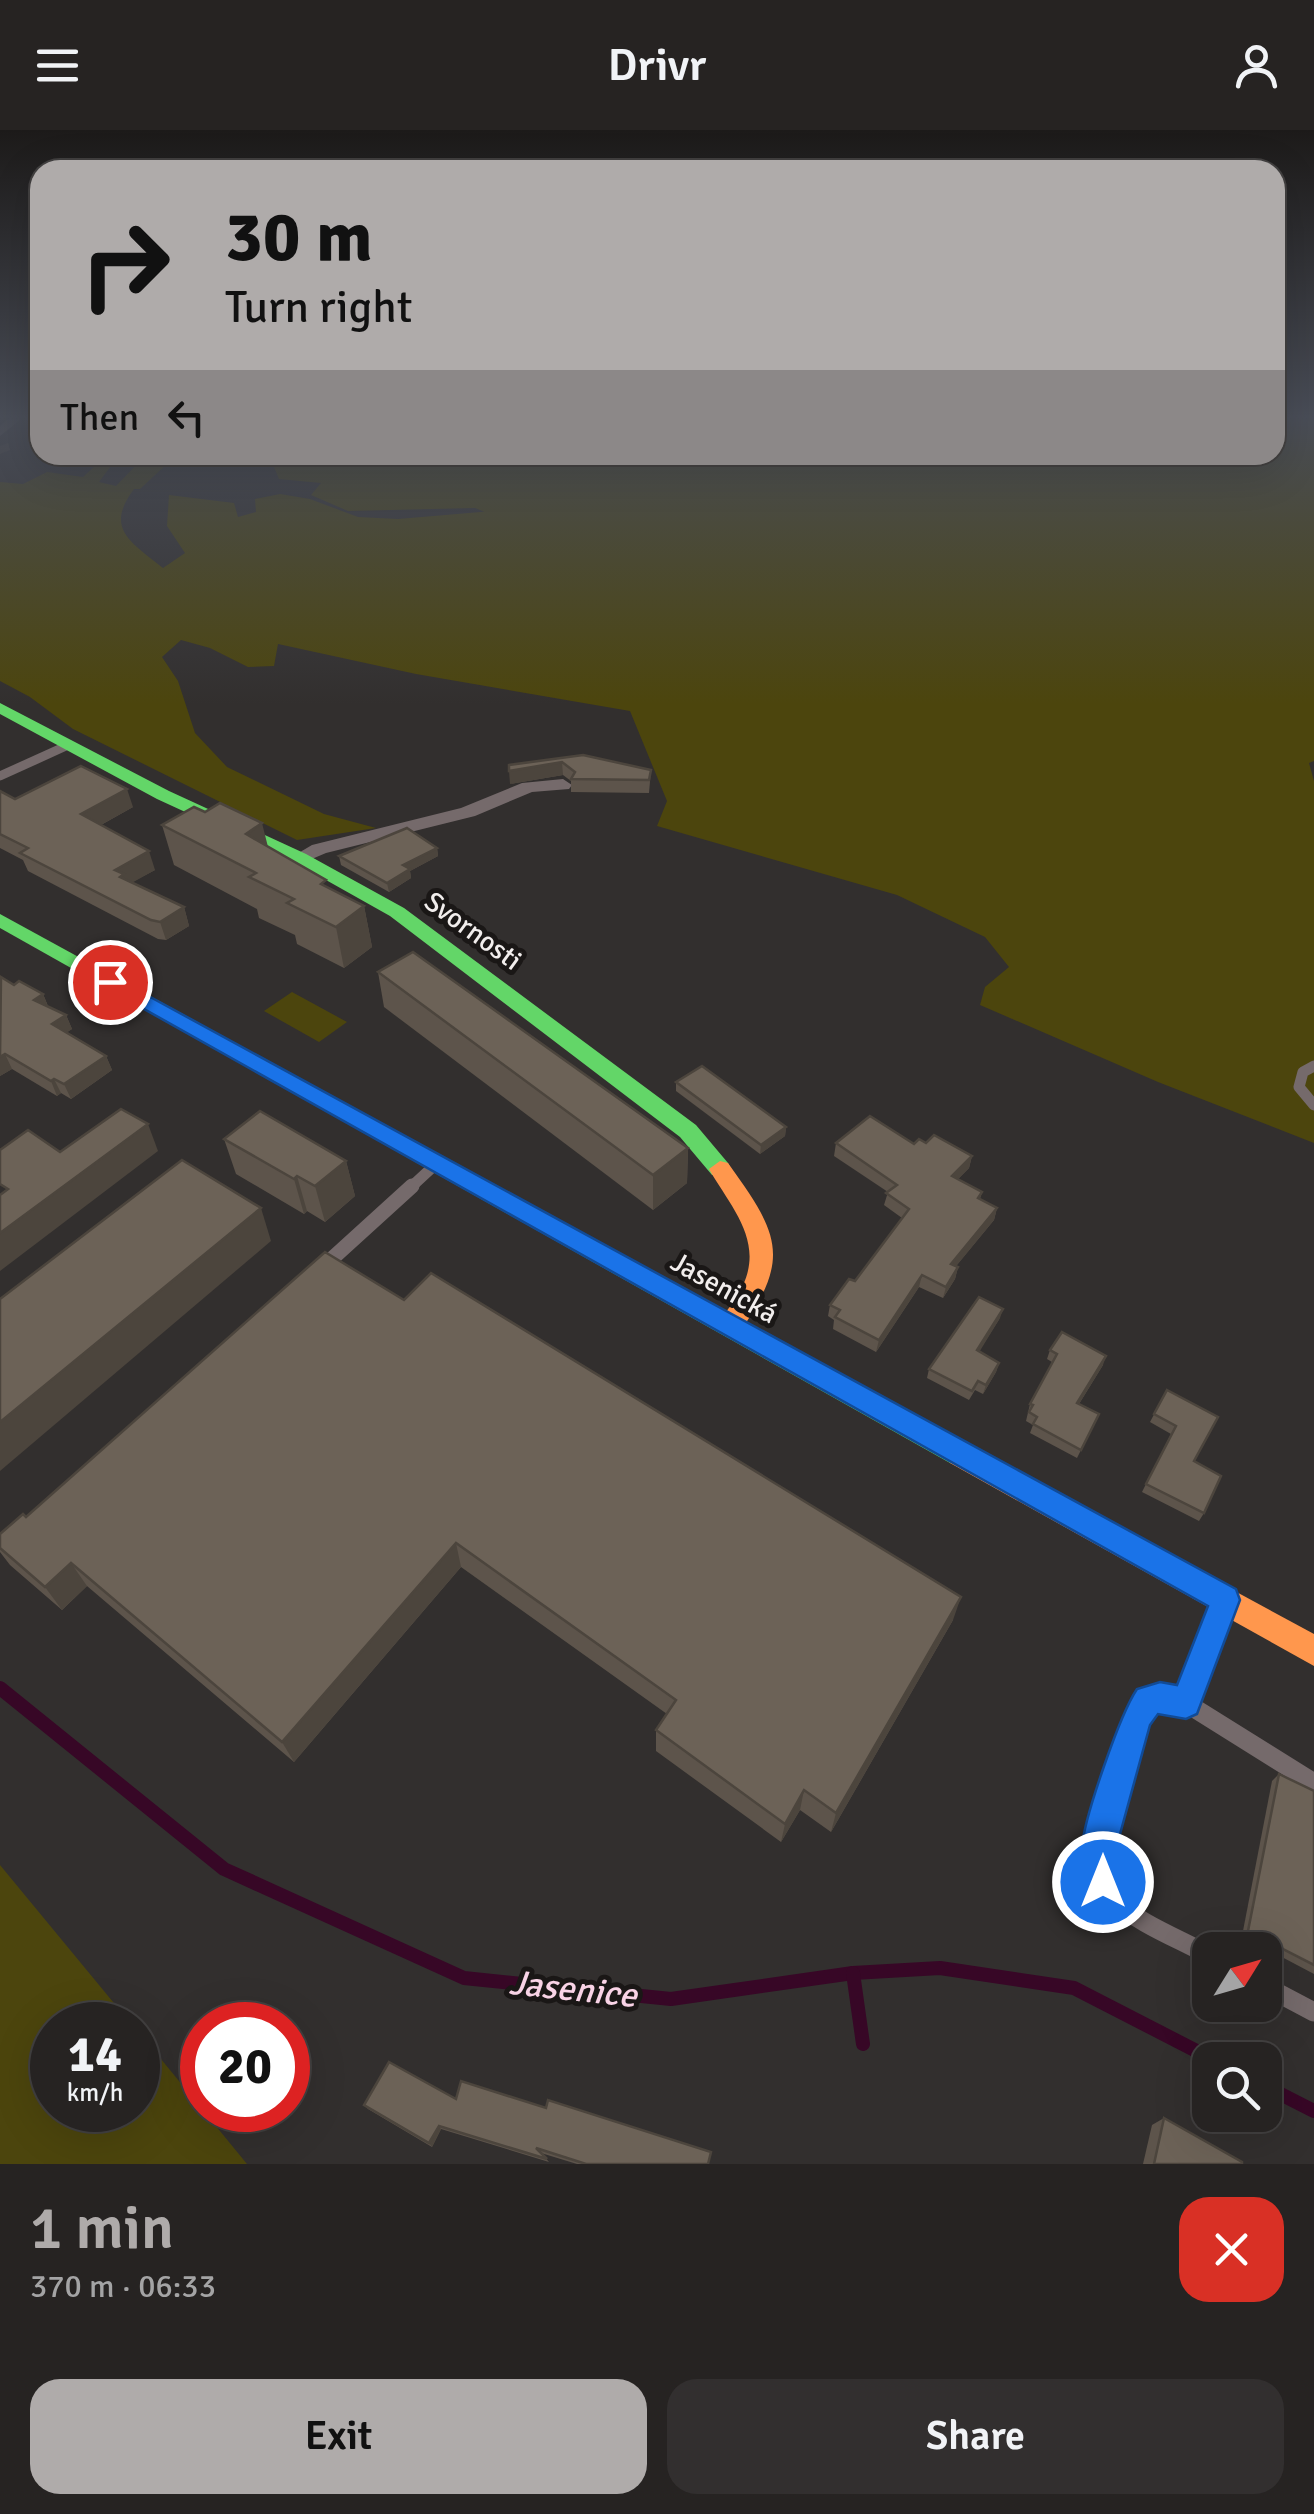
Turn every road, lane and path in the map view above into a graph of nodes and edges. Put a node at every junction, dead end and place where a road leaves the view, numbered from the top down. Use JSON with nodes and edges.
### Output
{"nodes":[{"id":1,"x":0,"y":708,"type":"edge"},
{"id":2,"x":66,"y":746,"type":"junction"},
{"id":3,"x":0,"y":776,"type":"edge"},
{"id":4,"x":563,"y":785,"type":"dead end"},
{"id":5,"x":300,"y":858,"type":"junction"},
{"id":6,"x":0,"y":920,"type":"edge"},
{"id":7,"x":1314,"y":1066,"type":"edge"},
{"id":8,"x":1314,"y":1105,"type":"edge"},
{"id":9,"x":437,"y":1163,"type":"junction"},
{"id":10,"x":315,"y":1274,"type":"edge"},
{"id":11,"x":730,"y":1326,"type":"junction"},
{"id":12,"x":1225,"y":1600,"type":"junction"},
{"id":13,"x":1314,"y":1650,"type":"edge"},
{"id":14,"x":1186,"y":1703,"type":"junction"},
{"id":15,"x":1314,"y":1783,"type":"edge"},
{"id":16,"x":1192,"y":1946,"type":"edge"},
{"id":17,"x":1282,"y":1995,"type":"edge"},
{"id":18,"x":1314,"y":2012,"type":"edge"}],
"edges":[{"from":1,"to":2,"type":"street","name":"Svornosti"},
{"from":2,"to":3,"type":"lane"},
{"from":2,"to":5,"type":"street","name":"Svornosti"},
{"from":4,"to":5,"type":"street"},
{"from":5,"to":11,"type":"street","name":"Svornosti"},
{"from":6,"to":9,"type":"street","name":"Jasenická"},
{"from":7,"to":8,"type":"lane"},
{"from":9,"to":10,"type":"lane"},
{"from":9,"to":11,"type":"street","name":"Jasenická"},
{"from":11,"to":12,"type":"street","name":"Jasenická"},
{"from":12,"to":13,"type":"street","name":"Jasenická"},
{"from":12,"to":14,"type":"lane"},
{"from":14,"to":15,"type":"lane"},
{"from":14,"to":16,"type":"lane"},
{"from":17,"to":18,"type":"lane"}]}
